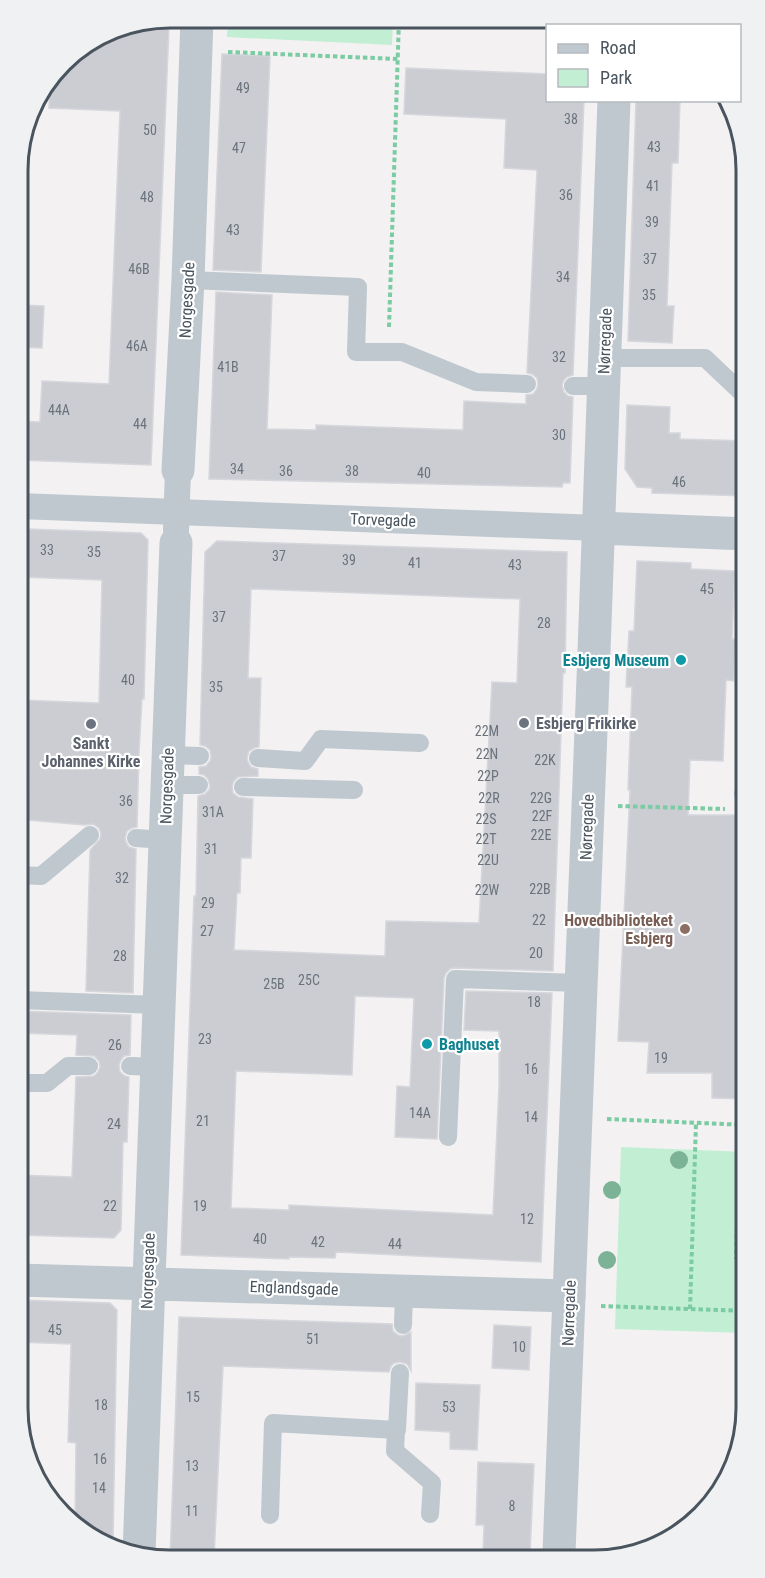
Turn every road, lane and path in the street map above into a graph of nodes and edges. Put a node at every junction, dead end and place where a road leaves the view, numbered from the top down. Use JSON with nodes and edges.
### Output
{"nodes":[{"id":1,"x":197,"y":28,"type":"edge"},
{"id":2,"x":399,"y":28,"type":"edge"},
{"id":3,"x":245,"y":52,"type":"dead end"},
{"id":4,"x":398,"y":59,"type":"junction"},
{"id":5,"x":614,"y":102,"type":"edge"},
{"id":6,"x":188,"y":280,"type":"junction"},
{"id":7,"x":388,"y":352,"type":"junction"},
{"id":8,"x":594,"y":377,"type":"junction"},
{"id":9,"x":527,"y":384,"type":"dead end"},
{"id":10,"x":736,"y":387,"type":"edge"},
{"id":11,"x":178,"y":470,"type":"joint"},
{"id":12,"x":29,"y":507,"type":"edge"},
{"id":13,"x":176,"y":527,"type":"junction"},
{"id":14,"x":598,"y":528,"type":"junction"},
{"id":15,"x":736,"y":534,"type":"edge"},
{"id":16,"x":420,"y":743,"type":"dead end"},
{"id":17,"x":200,"y":756,"type":"dead end"},
{"id":18,"x":258,"y":758,"type":"dead end"},
{"id":19,"x":167,"y":770,"type":"junction"},
{"id":20,"x":199,"y":785,"type":"dead end"},
{"id":21,"x":243,"y":787,"type":"dead end"},
{"id":22,"x":354,"y":790,"type":"dead end"},
{"id":23,"x":736,"y":801,"type":"edge"},
{"id":24,"x":588,"y":805,"type":"junction"},
{"id":25,"x":90,"y":835,"type":"dead end"},
{"id":26,"x":28,"y":875,"type":"edge"},
{"id":27,"x":581,"y":983,"type":"junction"},
{"id":28,"x":28,"y":1000,"type":"edge"},
{"id":29,"x":159,"y":1005,"type":"junction"},
{"id":30,"x":89,"y":1066,"type":"dead end"},
{"id":31,"x":28,"y":1083,"type":"edge"},
{"id":32,"x":576,"y":1118,"type":"junction"},
{"id":33,"x":696,"y":1123,"type":"junction"},
{"id":34,"x":736,"y":1125,"type":"edge"},
{"id":35,"x":448,"y":1137,"type":"dead end"},
{"id":36,"x":28,"y":1280,"type":"edge"},
{"id":37,"x":148,"y":1283,"type":"junction"},
{"id":38,"x":404,"y":1291,"type":"junction"},
{"id":39,"x":569,"y":1301,"type":"junction"},
{"id":40,"x":690,"y":1309,"type":"junction"},
{"id":41,"x":736,"y":1311,"type":"edge"},
{"id":42,"x":403,"y":1325,"type":"dead end"},
{"id":43,"x":400,"y":1373,"type":"dead end"},
{"id":44,"x":396,"y":1430,"type":"junction"},
{"id":45,"x":430,"y":1514,"type":"dead end"},
{"id":46,"x":270,"y":1515,"type":"dead end"},
{"id":47,"x":139,"y":1546,"type":"edge"},
{"id":48,"x":559,"y":1550,"type":"edge"}],
"edges":[{"from":1,"to":6,"type":"street","name":"Norgesgade"},
{"from":2,"to":4,"type":"path"},
{"from":3,"to":4,"type":"path"},
{"from":4,"to":7,"type":"path"},
{"from":5,"to":8,"type":"street","name":"Nørregade"},
{"from":6,"to":7,"type":"lane"},
{"from":6,"to":11,"type":"street","name":"Norgesgade"},
{"from":7,"to":9,"type":"lane"},
{"from":8,"to":10,"type":"lane"},
{"from":8,"to":14,"type":"street","name":"Nørregade"},
{"from":11,"to":13,"type":"street","name":"Norgesgade"},
{"from":12,"to":13,"type":"street","name":"Torvegade"},
{"from":13,"to":14,"type":"street","name":"Torvegade"},
{"from":13,"to":19,"type":"street","name":"Norgesgade"},
{"from":14,"to":15,"type":"street","name":"Torvegade"},
{"from":14,"to":24,"type":"street","name":"Nørregade"},
{"from":16,"to":18,"type":"lane"},
{"from":17,"to":19,"type":"lane"},
{"from":19,"to":20,"type":"lane"},
{"from":19,"to":29,"type":"street","name":"Norgesgade"},
{"from":21,"to":22,"type":"lane"},
{"from":23,"to":24,"type":"path"},
{"from":24,"to":27,"type":"street","name":"Nørregade"},
{"from":25,"to":26,"type":"lane"},
{"from":27,"to":32,"type":"street","name":"Nørregade"},
{"from":27,"to":35,"type":"lane"},
{"from":28,"to":29,"type":"lane"},
{"from":29,"to":37,"type":"street","name":"Norgesgade"},
{"from":30,"to":31,"type":"lane"},
{"from":32,"to":33,"type":"path"},
{"from":32,"to":39,"type":"street","name":"Nørregade"},
{"from":33,"to":34,"type":"path"},
{"from":33,"to":40,"type":"path"},
{"from":36,"to":37,"type":"street","name":"Englandsgade"},
{"from":37,"to":38,"type":"street","name":"Englandsgade"},
{"from":37,"to":47,"type":"street","name":"Norgesgade"},
{"from":38,"to":39,"type":"street","name":"Englandsgade"},
{"from":38,"to":42,"type":"lane"},
{"from":39,"to":40,"type":"path"},
{"from":39,"to":48,"type":"street","name":"Nørregade"},
{"from":40,"to":41,"type":"path"},
{"from":43,"to":44,"type":"lane"},
{"from":44,"to":45,"type":"lane"},
{"from":44,"to":46,"type":"lane"}]}
